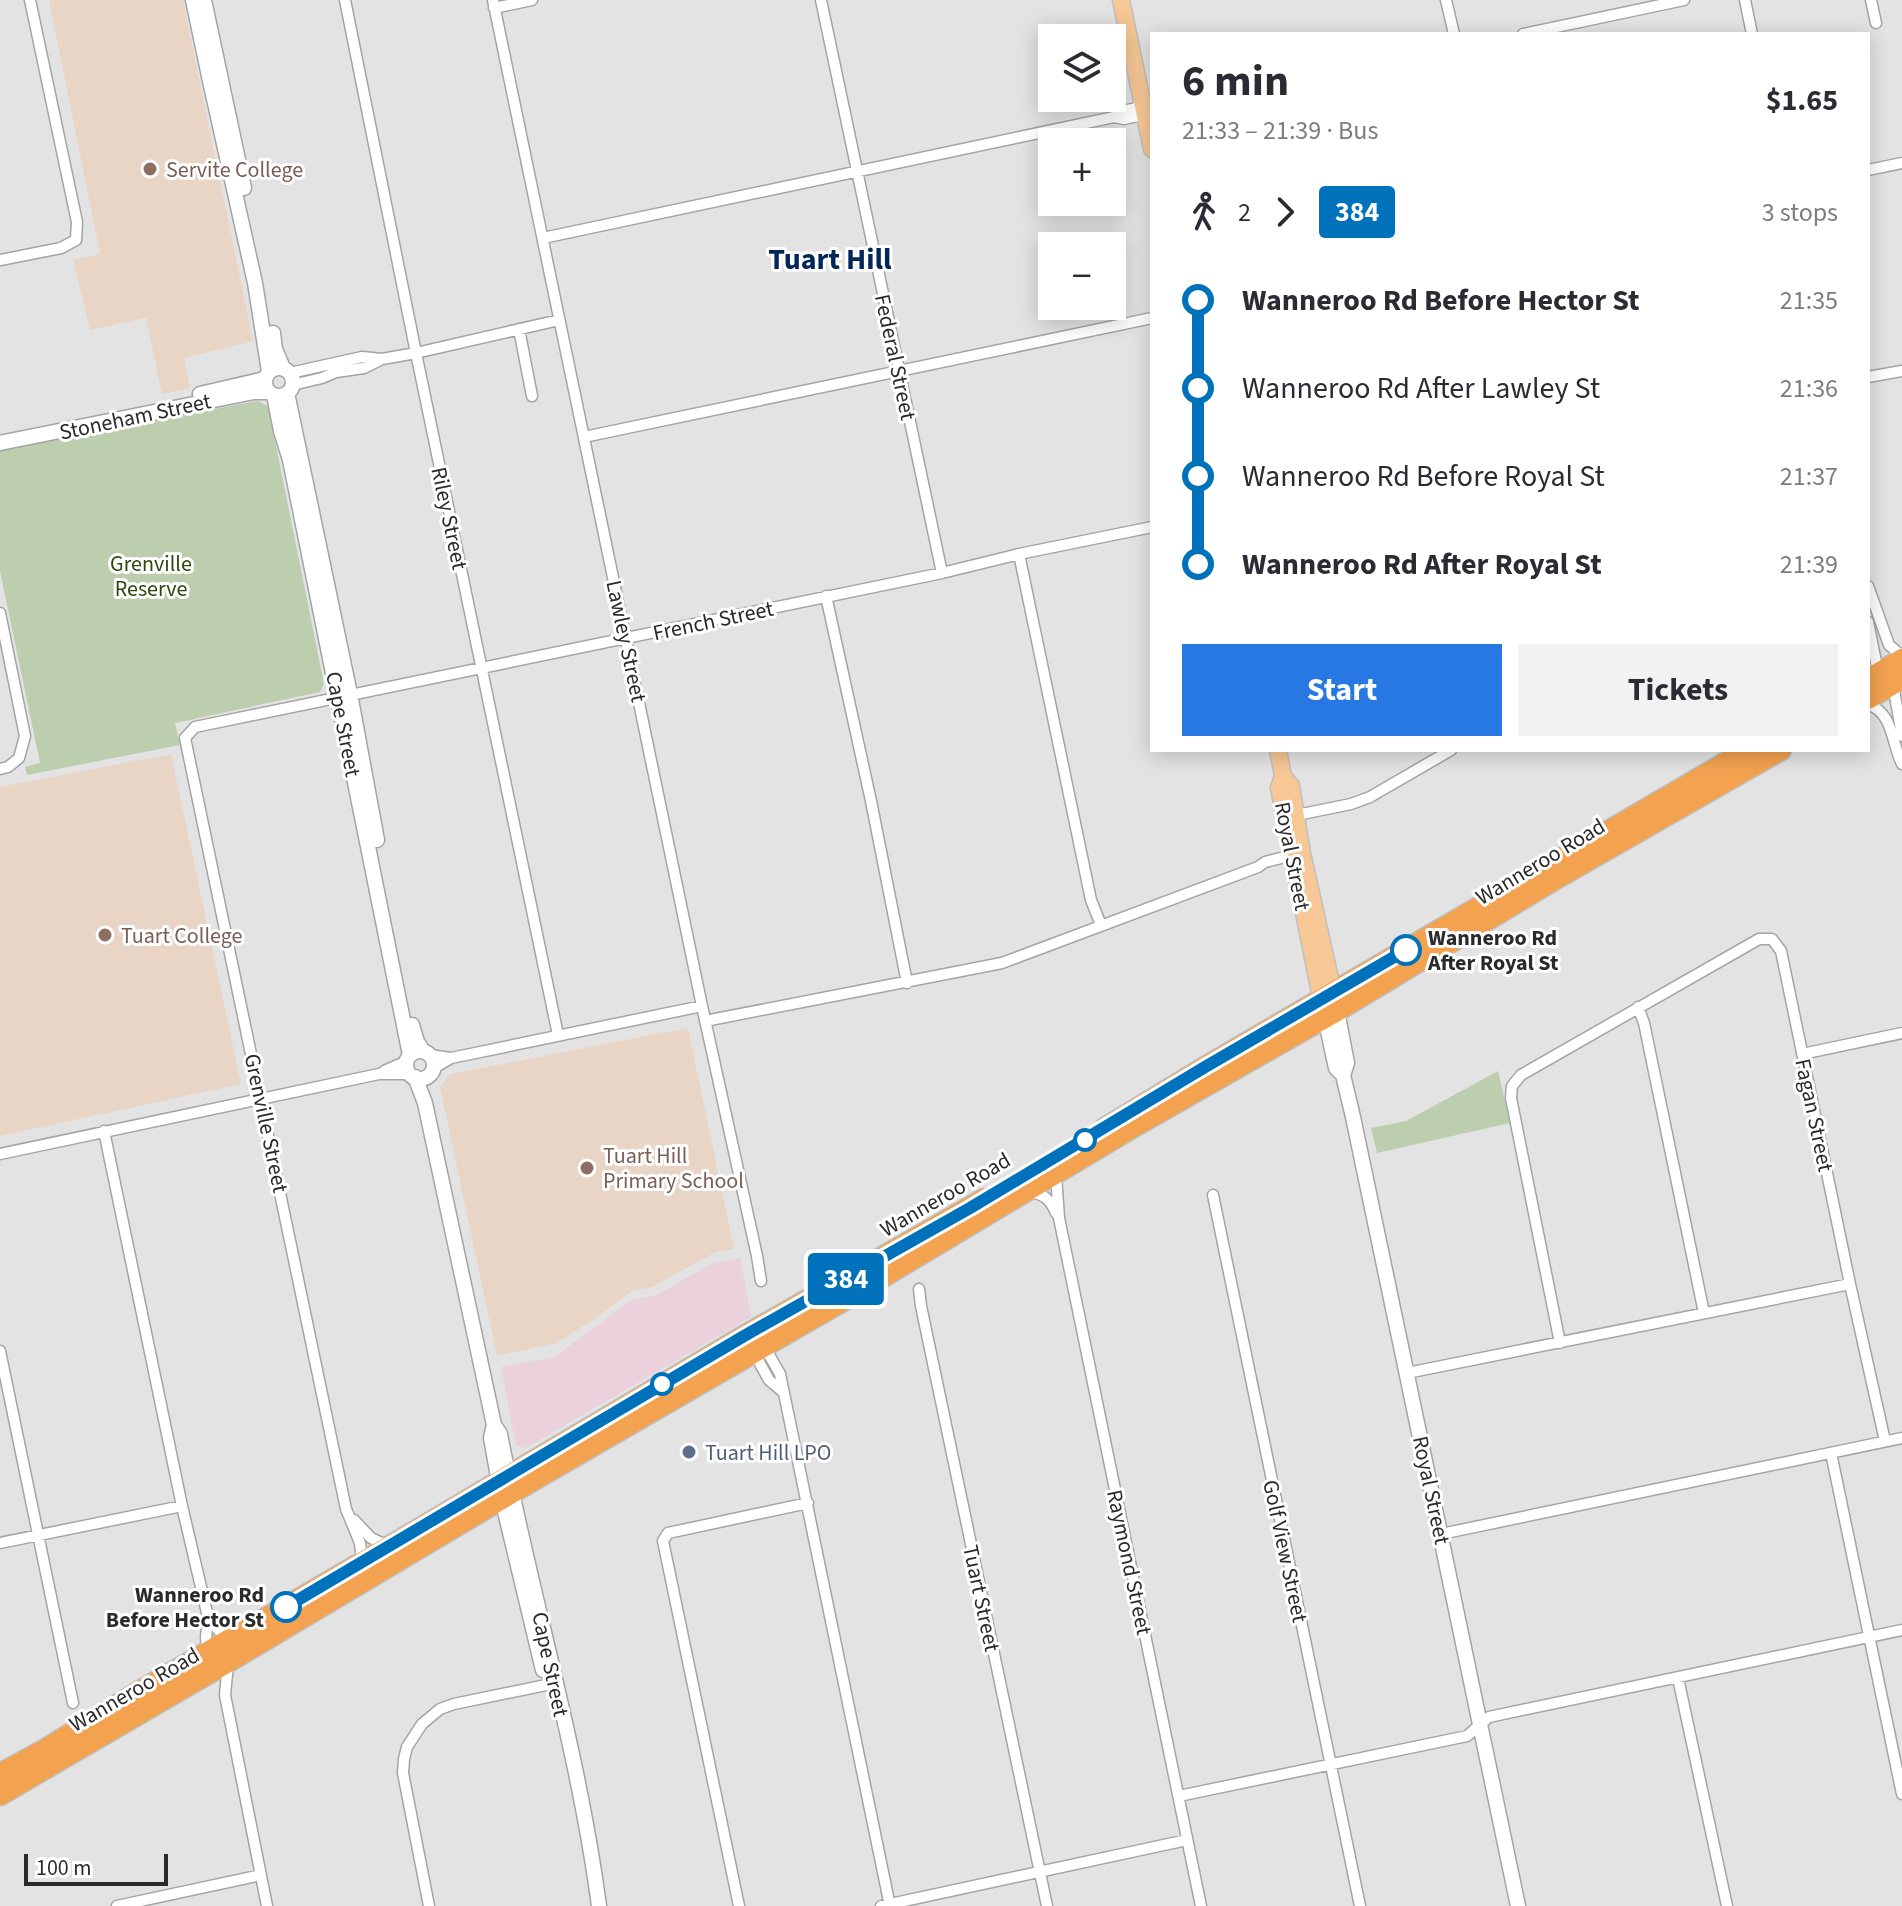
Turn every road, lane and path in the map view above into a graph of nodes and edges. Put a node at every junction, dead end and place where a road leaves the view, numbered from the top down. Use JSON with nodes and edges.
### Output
{"nodes":[{"id":1,"x":30,"y":0,"type":"edge"},
{"id":2,"x":193,"y":0,"type":"edge"},
{"id":3,"x":204,"y":0,"type":"edge"},
{"id":4,"x":345,"y":0,"type":"edge"},
{"id":5,"x":532,"y":0,"type":"edge"},
{"id":6,"x":821,"y":0,"type":"edge"},
{"id":7,"x":1121,"y":0,"type":"edge"},
{"id":8,"x":1446,"y":0,"type":"edge"},
{"id":9,"x":1684,"y":0,"type":"edge"},
{"id":10,"x":1745,"y":0,"type":"edge"},
{"id":11,"x":1871,"y":0,"type":"edge"},
{"id":12,"x":493,"y":4,"type":"edge"},
{"id":13,"x":1876,"y":23,"type":"dead end"},
{"id":14,"x":1454,"y":32,"type":"edge"},
{"id":15,"x":1532,"y":32,"type":"edge"},
{"id":16,"x":1752,"y":32,"type":"edge"},
{"id":17,"x":1148,"y":110,"type":"edge"},
{"id":18,"x":1902,"y":163,"type":"edge"},
{"id":19,"x":1870,"y":170,"type":"edge"},
{"id":20,"x":856,"y":171,"type":"junction"},
{"id":21,"x":543,"y":238,"type":"junction"},
{"id":22,"x":0,"y":260,"type":"edge"},
{"id":23,"x":1150,"y":318,"type":"edge"},
{"id":24,"x":559,"y":320,"type":"junction"},
{"id":25,"x":519,"y":329,"type":"junction"},
{"id":26,"x":416,"y":353,"type":"junction"},
{"id":27,"x":899,"y":371,"type":"junction"},
{"id":28,"x":1902,"y":371,"type":"edge"},
{"id":29,"x":1870,"y":378,"type":"edge"},
{"id":30,"x":279,"y":382,"type":"junction"},
{"id":31,"x":532,"y":396,"type":"dead end"},
{"id":32,"x":0,"y":434,"type":"edge"},
{"id":33,"x":584,"y":437,"type":"junction"},
{"id":34,"x":0,"y":443,"type":"edge"},
{"id":35,"x":1150,"y":527,"type":"edge"},
{"id":36,"x":1019,"y":554,"type":"junction"},
{"id":37,"x":942,"y":573,"type":"junction"},
{"id":38,"x":1870,"y":592,"type":"edge"},
{"id":39,"x":826,"y":596,"type":"junction"},
{"id":40,"x":0,"y":613,"type":"edge"},
{"id":41,"x":1870,"y":632,"type":"edge"},
{"id":42,"x":626,"y":638,"type":"junction"},
{"id":43,"x":1902,"y":657,"type":"edge"},
{"id":44,"x":481,"y":667,"type":"junction"},
{"id":45,"x":1885,"y":679,"type":"edge"},
{"id":46,"x":344,"y":695,"type":"junction"},
{"id":47,"x":1870,"y":699,"type":"edge"},
{"id":48,"x":1870,"y":703,"type":"edge"},
{"id":49,"x":1902,"y":736,"type":"edge"},
{"id":50,"x":185,"y":738,"type":"joint"},
{"id":51,"x":1278,"y":752,"type":"edge"},
{"id":52,"x":1448,"y":752,"type":"edge"},
{"id":53,"x":1744,"y":752,"type":"edge"},
{"id":54,"x":1778,"y":752,"type":"edge"},
{"id":55,"x":1902,"y":764,"type":"edge"},
{"id":56,"x":0,"y":769,"type":"edge"},
{"id":57,"x":1291,"y":816,"type":"junction"},
{"id":58,"x":1298,"y":858,"type":"junction"},
{"id":59,"x":1101,"y":925,"type":"junction"},
{"id":60,"x":907,"y":983,"type":"junction"},
{"id":61,"x":1329,"y":1005,"type":"junction"},
{"id":62,"x":702,"y":1006,"type":"junction"},
{"id":63,"x":1638,"y":1007,"type":"junction"},
{"id":64,"x":705,"y":1021,"type":"junction"},
{"id":65,"x":1902,"y":1033,"type":"edge"},
{"id":66,"x":558,"y":1035,"type":"junction"},
{"id":67,"x":1802,"y":1054,"type":"junction"},
{"id":68,"x":419,"y":1065,"type":"junction"},
{"id":69,"x":262,"y":1099,"type":"junction"},
{"id":70,"x":104,"y":1131,"type":"junction"},
{"id":71,"x":0,"y":1154,"type":"edge"},
{"id":72,"x":1056,"y":1173,"type":"junction"},
{"id":73,"x":1024,"y":1191,"type":"junction"},
{"id":74,"x":1213,"y":1195,"type":"dead end"},
{"id":75,"x":1059,"y":1218,"type":"junction"},
{"id":76,"x":761,"y":1281,"type":"dead end"},
{"id":77,"x":1850,"y":1284,"type":"junction"},
{"id":78,"x":919,"y":1289,"type":"dead end"},
{"id":79,"x":1704,"y":1313,"type":"junction"},
{"id":80,"x":754,"y":1341,"type":"junction"},
{"id":81,"x":1560,"y":1343,"type":"junction"},
{"id":82,"x":0,"y":1351,"type":"edge"},
{"id":83,"x":733,"y":1366,"type":"junction"},
{"id":84,"x":1407,"y":1373,"type":"junction"},
{"id":85,"x":643,"y":1396,"type":"junction"},
{"id":86,"x":644,"y":1417,"type":"junction"},
{"id":87,"x":494,"y":1425,"type":"junction"},
{"id":88,"x":591,"y":1426,"type":"junction"},
{"id":89,"x":1902,"y":1438,"type":"edge"},
{"id":90,"x":501,"y":1439,"type":"junction"},
{"id":91,"x":1885,"y":1441,"type":"junction"},
{"id":92,"x":1831,"y":1453,"type":"junction"},
{"id":93,"x":531,"y":1461,"type":"junction"},
{"id":94,"x":506,"y":1487,"type":"junction"},
{"id":95,"x":808,"y":1503,"type":"junction"},
{"id":96,"x":182,"y":1506,"type":"junction"},
{"id":97,"x":346,"y":1509,"type":"junction"},
{"id":98,"x":475,"y":1515,"type":"junction"},
{"id":99,"x":510,"y":1532,"type":"junction"},
{"id":100,"x":1441,"y":1534,"type":"junction"},
{"id":101,"x":38,"y":1535,"type":"junction"},
{"id":102,"x":0,"y":1543,"type":"edge"},
{"id":103,"x":389,"y":1547,"type":"junction"},
{"id":104,"x":362,"y":1562,"type":"junction"},
{"id":105,"x":208,"y":1617,"type":"junction"},
{"id":106,"x":1902,"y":1630,"type":"edge"},
{"id":107,"x":235,"y":1636,"type":"junction"},
{"id":108,"x":1869,"y":1637,"type":"junction"},
{"id":109,"x":207,"y":1652,"type":"junction"},
{"id":110,"x":228,"y":1662,"type":"junction"},
{"id":111,"x":1678,"y":1678,"type":"junction"},
{"id":112,"x":193,"y":1681,"type":"junction"},
{"id":113,"x":551,"y":1684,"type":"junction"},
{"id":114,"x":225,"y":1695,"type":"junction"},
{"id":115,"x":73,"y":1703,"type":"dead end"},
{"id":116,"x":1480,"y":1725,"type":"junction"},
{"id":117,"x":1330,"y":1766,"type":"junction"},
{"id":118,"x":0,"y":1774,"type":"edge"},
{"id":119,"x":1902,"y":1794,"type":"edge"},
{"id":120,"x":0,"y":1795,"type":"edge"},
{"id":121,"x":1179,"y":1796,"type":"junction"},
{"id":122,"x":1187,"y":1840,"type":"junction"},
{"id":123,"x":1039,"y":1871,"type":"junction"},
{"id":124,"x":261,"y":1875,"type":"junction"},
{"id":125,"x":887,"y":1905,"type":"edge"},
{"id":126,"x":117,"y":1906,"type":"edge"},
{"id":127,"x":267,"y":1906,"type":"edge"},
{"id":128,"x":429,"y":1906,"type":"edge"},
{"id":129,"x":592,"y":1906,"type":"edge"},
{"id":130,"x":599,"y":1906,"type":"edge"},
{"id":131,"x":739,"y":1906,"type":"edge"},
{"id":132,"x":1047,"y":1906,"type":"edge"},
{"id":133,"x":1201,"y":1906,"type":"edge"},
{"id":134,"x":1360,"y":1906,"type":"edge"},
{"id":135,"x":1518,"y":1906,"type":"edge"},
{"id":136,"x":1727,"y":1906,"type":"edge"}],
"edges":[{"from":1,"to":22,"type":"street"},
{"from":2,"to":30,"type":"street","name":"Cape Street"},
{"from":3,"to":30,"type":"street","name":"Cape Street"},
{"from":4,"to":26,"type":"street","name":"Riley Street"},
{"from":5,"to":12,"type":"street"},
{"from":6,"to":20,"type":"street","name":"Federal Street"},
{"from":7,"to":17,"type":"main road"},
{"from":8,"to":14,"type":"street"},
{"from":9,"to":15,"type":"street"},
{"from":10,"to":16,"type":"street"},
{"from":11,"to":13,"type":"street"},
{"from":12,"to":21,"type":"street","name":"Lawley Street"},
{"from":17,"to":20,"type":"street"},
{"from":18,"to":19,"type":"street"},
{"from":20,"to":21,"type":"street"},
{"from":20,"to":27,"type":"street","name":"Federal Street"},
{"from":21,"to":24,"type":"street","name":"Lawley Street"},
{"from":23,"to":27,"type":"street"},
{"from":24,"to":25,"type":"street","name":"Stoneham Street"},
{"from":24,"to":33,"type":"street","name":"Lawley Street"},
{"from":25,"to":26,"type":"street","name":"Stoneham Street"},
{"from":25,"to":31,"type":"street"},
{"from":26,"to":30,"type":"street","name":"Stoneham Street"},
{"from":26,"to":44,"type":"street","name":"Riley Street"},
{"from":27,"to":33,"type":"street"},
{"from":27,"to":37,"type":"street","name":"Federal Street"},
{"from":28,"to":29,"type":"street"},
{"from":30,"to":32,"type":"street","name":"Stoneham Street"},
{"from":30,"to":34,"type":"street","name":"Stoneham Street"},
{"from":30,"to":46,"type":"street","name":"Cape Street"},
{"from":33,"to":42,"type":"street","name":"Lawley Street"},
{"from":35,"to":36,"type":"street","name":"French Street"},
{"from":36,"to":37,"type":"street","name":"French Street"},
{"from":36,"to":59,"type":"street"},
{"from":37,"to":39,"type":"street","name":"French Street"},
{"from":38,"to":43,"type":"street"},
{"from":39,"to":42,"type":"street","name":"French Street"},
{"from":39,"to":60,"type":"street"},
{"from":40,"to":56,"type":"street"},
{"from":41,"to":45,"type":"street"},
{"from":42,"to":44,"type":"street","name":"French Street"},
{"from":42,"to":62,"type":"street","name":"Lawley Street"},
{"from":43,"to":45,"type":"highway"},
{"from":44,"to":46,"type":"street","name":"French Street"},
{"from":44,"to":66,"type":"street","name":"Riley Street"},
{"from":45,"to":47,"type":"highway"},
{"from":45,"to":49,"type":"street"},
{"from":46,"to":50,"type":"street","name":"French Street"},
{"from":46,"to":68,"type":"street","name":"Cape Street"},
{"from":48,"to":55,"type":"street"},
{"from":50,"to":69,"type":"street","name":"Grenville Street"},
{"from":51,"to":57,"type":"main road","name":"Royal Street"},
{"from":52,"to":57,"type":"street"},
{"from":53,"to":61,"type":"highway","name":"Wanneroo Road"},
{"from":54,"to":61,"type":"highway","name":"Wanneroo Road"},
{"from":57,"to":58,"type":"main road","name":"Royal Street"},
{"from":58,"to":59,"type":"street"},
{"from":58,"to":61,"type":"main road","name":"Royal Street"},
{"from":59,"to":60,"type":"street"},
{"from":60,"to":64,"type":"street"},
{"from":61,"to":72,"type":"highway","name":"Wanneroo Road"},
{"from":61,"to":80,"type":"highway","name":"Wanneroo Road"},
{"from":61,"to":84,"type":"street","name":"Royal Street"},
{"from":62,"to":64,"type":"street","name":"Lawley Street"},
{"from":62,"to":66,"type":"street"},
{"from":63,"to":67,"type":"street","name":"Fagan Street"},
{"from":63,"to":79,"type":"street"},
{"from":63,"to":81,"type":"street"},
{"from":64,"to":76,"type":"street","name":"Lawley Street"},
{"from":65,"to":67,"type":"street"},
{"from":66,"to":68,"type":"street"},
{"from":67,"to":77,"type":"street","name":"Fagan Street"},
{"from":68,"to":69,"type":"street"},
{"from":68,"to":87,"type":"street","name":"Cape Street"},
{"from":69,"to":70,"type":"street"},
{"from":69,"to":97,"type":"street","name":"Grenville Street"},
{"from":70,"to":71,"type":"street"},
{"from":70,"to":96,"type":"street"},
{"from":72,"to":73,"type":"highway","name":"Wanneroo Road"},
{"from":72,"to":75,"type":"street","name":"Raymond Street"},
{"from":73,"to":75,"type":"street"},
{"from":73,"to":80,"type":"highway","name":"Wanneroo Road"},
{"from":74,"to":117,"type":"street","name":"Golf View Street"},
{"from":75,"to":121,"type":"street","name":"Raymond Street"},
{"from":77,"to":79,"type":"street"},
{"from":77,"to":91,"type":"street","name":"Fagan Street"},
{"from":78,"to":123,"type":"street","name":"Tuart Street"},
{"from":79,"to":81,"type":"street"},
{"from":80,"to":83,"type":"highway","name":"Wanneroo Road"},
{"from":80,"to":85,"type":"highway","name":"Wanneroo Road"},
{"from":80,"to":95,"type":"street"},
{"from":81,"to":84,"type":"street"},
{"from":82,"to":101,"type":"street"},
{"from":83,"to":85,"type":"highway"},
{"from":83,"to":86,"type":"highway","name":"Wanneroo Road"},
{"from":84,"to":100,"type":"street","name":"Royal Street"},
{"from":85,"to":88,"type":"highway","name":"Wanneroo Road"},
{"from":86,"to":88,"type":"highway"},
{"from":86,"to":94,"type":"highway","name":"Wanneroo Road"},
{"from":87,"to":90,"type":"street","name":"Cape Street"},
{"from":87,"to":94,"type":"street","name":"Cape Street"},
{"from":88,"to":93,"type":"highway","name":"Wanneroo Road"},
{"from":89,"to":91,"type":"street"},
{"from":90,"to":93,"type":"street"},
{"from":90,"to":94,"type":"street","name":"Cape Street"},
{"from":91,"to":92,"type":"street"},
{"from":92,"to":100,"type":"street"},
{"from":92,"to":108,"type":"street"},
{"from":93,"to":94,"type":"highway","name":"Wanneroo Road"},
{"from":94,"to":98,"type":"highway","name":"Wanneroo Road"},
{"from":94,"to":99,"type":"street","name":"Cape Street"},
{"from":94,"to":103,"type":"highway","name":"Wanneroo Road"},
{"from":94,"to":113,"type":"street","name":"Cape Street"},
{"from":95,"to":125,"type":"street"},
{"from":95,"to":131,"type":"street"},
{"from":96,"to":101,"type":"street"},
{"from":96,"to":105,"type":"street"},
{"from":97,"to":103,"type":"street"},
{"from":97,"to":104,"type":"street","name":"Grenville Street"},
{"from":98,"to":99,"type":"street"},
{"from":98,"to":110,"type":"highway","name":"Wanneroo Road"},
{"from":99,"to":113,"type":"street","name":"Cape Street"},
{"from":100,"to":116,"type":"street","name":"Royal Street"},
{"from":101,"to":102,"type":"street"},
{"from":101,"to":115,"type":"street"},
{"from":103,"to":104,"type":"highway","name":"Wanneroo Road"},
{"from":104,"to":107,"type":"highway","name":"Wanneroo Road"},
{"from":105,"to":107,"type":"street"},
{"from":105,"to":109,"type":"street"},
{"from":106,"to":108,"type":"street"},
{"from":107,"to":109,"type":"highway","name":"Wanneroo Road"},
{"from":108,"to":111,"type":"street"},
{"from":108,"to":119,"type":"street"},
{"from":109,"to":118,"type":"highway","name":"Wanneroo Road"},
{"from":110,"to":112,"type":"highway","name":"Wanneroo Road"},
{"from":110,"to":114,"type":"street"},
{"from":111,"to":116,"type":"street"},
{"from":111,"to":136,"type":"street"},
{"from":112,"to":114,"type":"street"},
{"from":112,"to":120,"type":"highway","name":"Wanneroo Road"},
{"from":113,"to":128,"type":"street"},
{"from":113,"to":129,"type":"street","name":"Cape Street"},
{"from":113,"to":130,"type":"street","name":"Cape Street"},
{"from":114,"to":124,"type":"street"},
{"from":116,"to":117,"type":"street"},
{"from":116,"to":135,"type":"street","name":"Royal Street"},
{"from":117,"to":121,"type":"street"},
{"from":117,"to":134,"type":"street","name":"Golf View Street"},
{"from":121,"to":122,"type":"street","name":"Raymond Street"},
{"from":122,"to":123,"type":"street"},
{"from":122,"to":133,"type":"street","name":"Raymond Street"},
{"from":123,"to":125,"type":"street"},
{"from":123,"to":132,"type":"street","name":"Tuart Street"},
{"from":124,"to":126,"type":"street"},
{"from":124,"to":127,"type":"street"}]}
